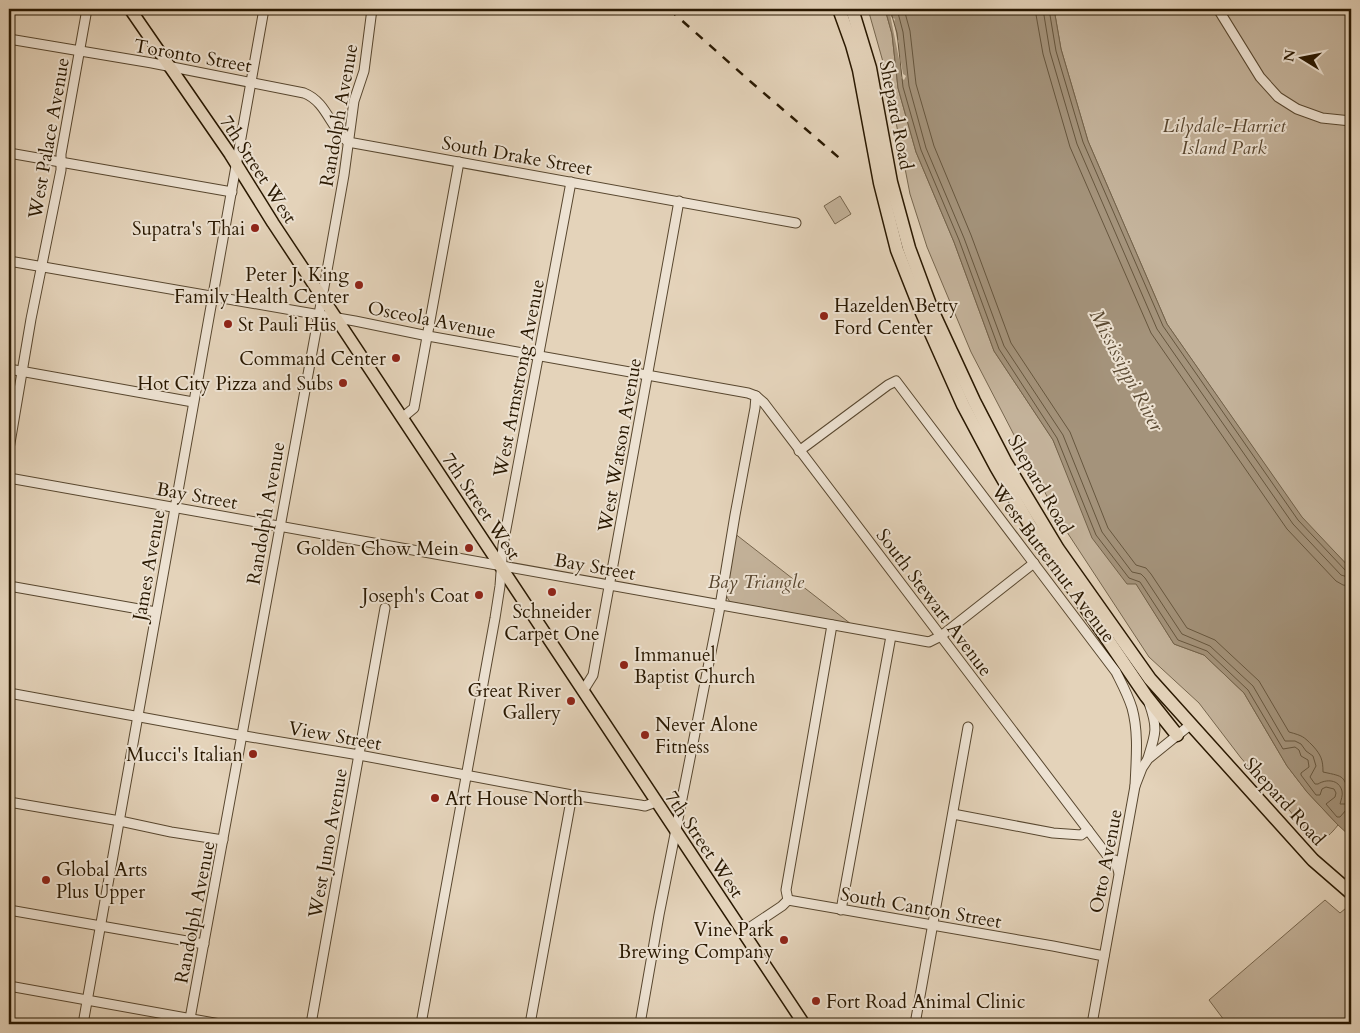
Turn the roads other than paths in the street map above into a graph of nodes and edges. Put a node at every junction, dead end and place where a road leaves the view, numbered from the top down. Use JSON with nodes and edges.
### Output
{"nodes":[{"id":1,"x":87,"y":9,"type":"edge"},
{"id":2,"x":130,"y":9,"type":"edge"},
{"id":3,"x":264,"y":9,"type":"edge"},
{"id":4,"x":372,"y":9,"type":"edge"},
{"id":5,"x":839,"y":9,"type":"edge"},
{"id":6,"x":852,"y":9,"type":"edge"},
{"id":7,"x":1218,"y":9,"type":"edge"},
{"id":8,"x":9,"y":39,"type":"edge"},
{"id":9,"x":80,"y":51,"type":"junction"},
{"id":10,"x":170,"y":68,"type":"junction"},
{"id":11,"x":251,"y":82,"type":"junction"},
{"id":12,"x":1350,"y":120,"type":"edge"},
{"id":13,"x":348,"y":142,"type":"junction"},
{"id":14,"x":9,"y":152,"type":"edge"},
{"id":15,"x":61,"y":162,"type":"junction"},
{"id":16,"x":459,"y":162,"type":"junction"},
{"id":17,"x":237,"y":166,"type":"junction"},
{"id":18,"x":571,"y":182,"type":"junction"},
{"id":19,"x":232,"y":192,"type":"junction"},
{"id":20,"x":679,"y":201,"type":"junction"},
{"id":21,"x":796,"y":223,"type":"dead end"},
{"id":22,"x":9,"y":261,"type":"edge"},
{"id":23,"x":42,"y":267,"type":"junction"},
{"id":24,"x":213,"y":296,"type":"junction"},
{"id":25,"x":322,"y":296,"type":"junction"},
{"id":26,"x":318,"y":315,"type":"junction"},
{"id":27,"x":337,"y":319,"type":"junction"},
{"id":28,"x":428,"y":336,"type":"junction"},
{"id":29,"x":538,"y":356,"type":"junction"},
{"id":30,"x":9,"y":369,"type":"edge"},
{"id":31,"x":23,"y":371,"type":"junction"},
{"id":32,"x":648,"y":375,"type":"junction"},
{"id":33,"x":756,"y":396,"type":"junction"},
{"id":34,"x":193,"y":402,"type":"junction"},
{"id":35,"x":402,"y":418,"type":"junction"},
{"id":36,"x":9,"y":449,"type":"edge"},
{"id":37,"x":799,"y":451,"type":"junction"},
{"id":38,"x":9,"y":478,"type":"edge"},
{"id":39,"x":175,"y":507,"type":"junction"},
{"id":40,"x":280,"y":526,"type":"junction"},
{"id":41,"x":1034,"y":563,"type":"junction"},
{"id":42,"x":501,"y":566,"type":"junction"},
{"id":43,"x":9,"y":586,"type":"edge"},
{"id":44,"x":611,"y":586,"type":"junction"},
{"id":45,"x":720,"y":604,"type":"junction"},
{"id":46,"x":385,"y":608,"type":"dead end"},
{"id":47,"x":156,"y":612,"type":"junction"},
{"id":48,"x":832,"y":625,"type":"junction"},
{"id":49,"x":891,"y":636,"type":"junction"},
{"id":50,"x":941,"y":636,"type":"junction"},
{"id":51,"x":583,"y":691,"type":"junction"},
{"id":52,"x":9,"y":693,"type":"edge"},
{"id":53,"x":1146,"y":696,"type":"junction"},
{"id":54,"x":139,"y":717,"type":"junction"},
{"id":55,"x":1190,"y":725,"type":"junction"},
{"id":56,"x":968,"y":727,"type":"dead end"},
{"id":57,"x":242,"y":735,"type":"junction"},
{"id":58,"x":1177,"y":735,"type":"junction"},
{"id":59,"x":359,"y":755,"type":"junction"},
{"id":60,"x":1148,"y":759,"type":"junction"},
{"id":61,"x":466,"y":775,"type":"junction"},
{"id":62,"x":1136,"y":786,"type":"junction"},
{"id":63,"x":572,"y":795,"type":"junction"},
{"id":64,"x":9,"y":802,"type":"edge"},
{"id":65,"x":656,"y":802,"type":"junction"},
{"id":66,"x":953,"y":814,"type":"junction"},
{"id":67,"x":120,"y":821,"type":"junction"},
{"id":68,"x":1088,"y":830,"type":"junction"},
{"id":69,"x":675,"y":831,"type":"junction"},
{"id":70,"x":224,"y":840,"type":"junction"},
{"id":71,"x":1119,"y":873,"type":"junction"},
{"id":72,"x":1350,"y":892,"type":"edge"},
{"id":73,"x":788,"y":900,"type":"junction"},
{"id":74,"x":9,"y":910,"type":"edge"},
{"id":75,"x":842,"y":910,"type":"junction"},
{"id":76,"x":932,"y":925,"type":"junction"},
{"id":77,"x":101,"y":927,"type":"junction"},
{"id":78,"x":743,"y":932,"type":"junction"},
{"id":79,"x":204,"y":944,"type":"junction"},
{"id":80,"x":1104,"y":956,"type":"junction"},
{"id":81,"x":9,"y":986,"type":"edge"},
{"id":82,"x":88,"y":1001,"type":"junction"},
{"id":83,"x":190,"y":1022,"type":"edge"},
{"id":84,"x":83,"y":1024,"type":"edge"},
{"id":85,"x":220,"y":1024,"type":"edge"},
{"id":86,"x":311,"y":1024,"type":"edge"},
{"id":87,"x":421,"y":1024,"type":"edge"},
{"id":88,"x":530,"y":1024,"type":"edge"},
{"id":89,"x":640,"y":1024,"type":"edge"},
{"id":90,"x":804,"y":1024,"type":"edge"},
{"id":91,"x":914,"y":1024,"type":"edge"},
{"id":92,"x":1092,"y":1024,"type":"edge"}],
"edges":[{"from":1,"to":9,"type":"street","name":"West Palace Avenue"},
{"from":2,"to":10,"type":"main road","name":"7th Street West"},
{"from":3,"to":11,"type":"street","name":"James Avenue"},
{"from":4,"to":13,"type":"street","name":"Randolph Avenue"},
{"from":5,"to":53,"type":"highway","name":"Shepard Road"},
{"from":6,"to":55,"type":"highway","name":"Shepard Road"},
{"from":7,"to":12,"type":"street"},
{"from":8,"to":9,"type":"street","name":"Toronto Street"},
{"from":9,"to":10,"type":"street","name":"Toronto Street"},
{"from":9,"to":15,"type":"street","name":"West Palace Avenue"},
{"from":10,"to":11,"type":"street","name":"Toronto Street"},
{"from":10,"to":17,"type":"main road","name":"7th Street West"},
{"from":11,"to":13,"type":"street","name":"Toronto Street"},
{"from":11,"to":17,"type":"street","name":"James Avenue"},
{"from":13,"to":16,"type":"street","name":"South Drake Street"},
{"from":13,"to":25,"type":"street","name":"Randolph Avenue"},
{"from":14,"to":15,"type":"street"},
{"from":15,"to":19,"type":"street"},
{"from":15,"to":23,"type":"street","name":"West Palace Avenue"},
{"from":16,"to":18,"type":"street","name":"South Drake Street"},
{"from":16,"to":28,"type":"street"},
{"from":17,"to":19,"type":"street","name":"James Avenue"},
{"from":17,"to":25,"type":"main road","name":"7th Street West"},
{"from":18,"to":20,"type":"street","name":"South Drake Street"},
{"from":18,"to":29,"type":"street","name":"West Armstrong Avenue"},
{"from":19,"to":24,"type":"street","name":"James Avenue"},
{"from":20,"to":21,"type":"street","name":"South Drake Street"},
{"from":20,"to":32,"type":"street","name":"West Watson Avenue"},
{"from":22,"to":23,"type":"street"},
{"from":23,"to":24,"type":"street"},
{"from":23,"to":31,"type":"street","name":"West Palace Avenue"},
{"from":24,"to":26,"type":"street"},
{"from":24,"to":34,"type":"street","name":"James Avenue"},
{"from":25,"to":26,"type":"street","name":"Randolph Avenue"},
{"from":25,"to":27,"type":"main road","name":"7th Street West"},
{"from":26,"to":27,"type":"street","name":"Osceola Avenue"},
{"from":26,"to":40,"type":"street","name":"Randolph Avenue"},
{"from":27,"to":28,"type":"street","name":"Osceola Avenue"},
{"from":27,"to":35,"type":"main road","name":"7th Street West"},
{"from":28,"to":29,"type":"street","name":"Osceola Avenue"},
{"from":28,"to":35,"type":"street"},
{"from":29,"to":32,"type":"street","name":"Osceola Avenue"},
{"from":29,"to":42,"type":"street","name":"West Armstrong Avenue"},
{"from":30,"to":31,"type":"street"},
{"from":31,"to":34,"type":"street"},
{"from":31,"to":36,"type":"street","name":"West Palace Avenue"},
{"from":32,"to":33,"type":"street","name":"Osceola Avenue"},
{"from":32,"to":44,"type":"street","name":"West Watson Avenue"},
{"from":33,"to":37,"type":"street","name":"South Stewart Avenue"},
{"from":33,"to":45,"type":"street"},
{"from":34,"to":39,"type":"street","name":"James Avenue"},
{"from":35,"to":42,"type":"main road","name":"7th Street West"},
{"from":37,"to":41,"type":"street","name":"West Butternut Avenue"},
{"from":37,"to":50,"type":"street","name":"South Stewart Avenue"},
{"from":38,"to":39,"type":"street","name":"Bay Street"},
{"from":39,"to":40,"type":"street","name":"Bay Street"},
{"from":39,"to":47,"type":"street","name":"James Avenue"},
{"from":40,"to":42,"type":"street","name":"Bay Street"},
{"from":40,"to":57,"type":"street","name":"Randolph Avenue"},
{"from":41,"to":50,"type":"street","name":"Bay Street"},
{"from":41,"to":62,"type":"street","name":"West Butternut Avenue"},
{"from":42,"to":44,"type":"street","name":"Bay Street"},
{"from":42,"to":51,"type":"main road","name":"7th Street West"},
{"from":42,"to":61,"type":"street","name":"West Armstrong Avenue"},
{"from":43,"to":47,"type":"street"},
{"from":44,"to":45,"type":"street","name":"Bay Street"},
{"from":44,"to":51,"type":"street","name":"West Watson Avenue"},
{"from":45,"to":48,"type":"street","name":"Bay Street"},
{"from":45,"to":69,"type":"street"},
{"from":46,"to":59,"type":"street","name":"West Juno Avenue"},
{"from":47,"to":54,"type":"street","name":"James Avenue"},
{"from":48,"to":49,"type":"street","name":"Bay Street"},
{"from":48,"to":73,"type":"street"},
{"from":49,"to":50,"type":"street","name":"Bay Street"},
{"from":49,"to":75,"type":"street"},
{"from":50,"to":68,"type":"street","name":"South Stewart Avenue"},
{"from":51,"to":65,"type":"main road","name":"7th Street West"},
{"from":52,"to":54,"type":"street","name":"View Street"},
{"from":53,"to":58,"type":"highway","name":"Shepard Road"},
{"from":53,"to":60,"type":"street"},
{"from":54,"to":57,"type":"street","name":"View Street"},
{"from":54,"to":67,"type":"street","name":"James Avenue"},
{"from":55,"to":58,"type":"street","name":"Otto Avenue"},
{"from":55,"to":72,"type":"highway","name":"Shepard Road"},
{"from":56,"to":66,"type":"street"},
{"from":57,"to":59,"type":"street","name":"View Street"},
{"from":57,"to":70,"type":"street","name":"Randolph Avenue"},
{"from":58,"to":60,"type":"street","name":"Otto Avenue"},
{"from":59,"to":61,"type":"street","name":"View Street"},
{"from":59,"to":86,"type":"street","name":"West Juno Avenue"},
{"from":60,"to":62,"type":"street","name":"Otto Avenue"},
{"from":61,"to":63,"type":"street","name":"View Street"},
{"from":61,"to":87,"type":"street","name":"West Armstrong Avenue"},
{"from":62,"to":71,"type":"street","name":"Otto Avenue"},
{"from":63,"to":65,"type":"street","name":"View Street"},
{"from":63,"to":88,"type":"street"},
{"from":64,"to":67,"type":"street"},
{"from":65,"to":69,"type":"main road","name":"7th Street West"},
{"from":66,"to":68,"type":"street"},
{"from":66,"to":76,"type":"street"},
{"from":67,"to":70,"type":"street"},
{"from":67,"to":77,"type":"street","name":"James Avenue"},
{"from":68,"to":71,"type":"street","name":"South Stewart Avenue"},
{"from":69,"to":78,"type":"main road","name":"7th Street West"},
{"from":69,"to":89,"type":"street"},
{"from":70,"to":79,"type":"street","name":"Randolph Avenue"},
{"from":71,"to":80,"type":"street","name":"Otto Avenue"},
{"from":73,"to":75,"type":"street","name":"South Canton Street"},
{"from":73,"to":78,"type":"street"},
{"from":74,"to":77,"type":"street"},
{"from":75,"to":76,"type":"street","name":"South Canton Street"},
{"from":76,"to":80,"type":"street","name":"South Canton Street"},
{"from":76,"to":91,"type":"street"},
{"from":77,"to":79,"type":"street"},
{"from":77,"to":82,"type":"street","name":"James Avenue"},
{"from":78,"to":90,"type":"main road","name":"7th Street West"},
{"from":79,"to":83,"type":"street","name":"Randolph Avenue"},
{"from":80,"to":92,"type":"street","name":"Otto Avenue"},
{"from":81,"to":82,"type":"street"},
{"from":82,"to":83,"type":"street"},
{"from":82,"to":84,"type":"street","name":"James Avenue"},
{"from":83,"to":85,"type":"street"}]}
